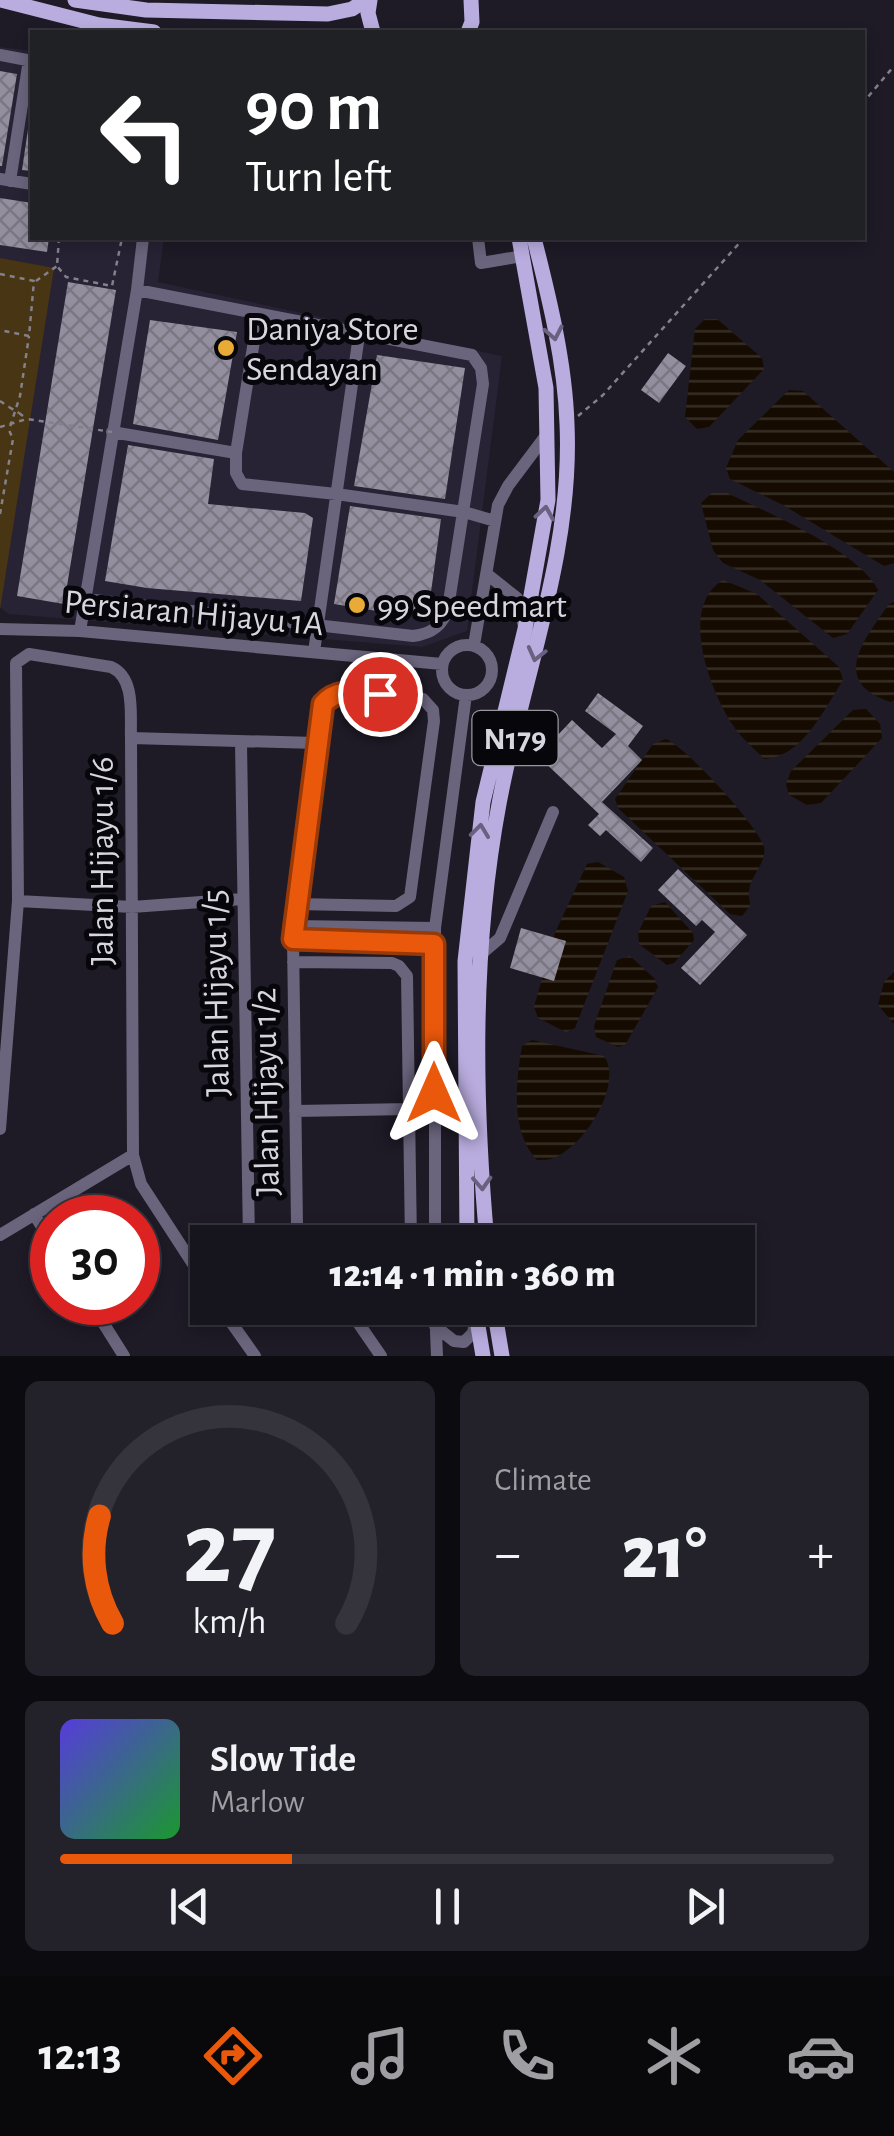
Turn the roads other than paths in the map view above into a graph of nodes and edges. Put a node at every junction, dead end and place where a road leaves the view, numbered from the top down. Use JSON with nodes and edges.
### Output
{"nodes":[{"id":1,"x":2,"y":0,"type":"edge"},
{"id":2,"x":75,"y":0,"type":"edge"},
{"id":3,"x":368,"y":0,"type":"edge"},
{"id":4,"x":471,"y":0,"type":"edge"},
{"id":5,"x":131,"y":30,"type":"edge"},
{"id":6,"x":372,"y":30,"type":"edge"},
{"id":7,"x":469,"y":30,"type":"edge"},
{"id":8,"x":0,"y":55,"type":"edge"},
{"id":9,"x":30,"y":60,"type":"edge"},
{"id":10,"x":30,"y":65,"type":"edge"},
{"id":11,"x":5,"y":180,"type":"edge"},
{"id":12,"x":30,"y":184,"type":"edge"},
{"id":13,"x":143,"y":240,"type":"edge"},
{"id":14,"x":478,"y":240,"type":"edge"},
{"id":15,"x":519,"y":240,"type":"edge"},
{"id":16,"x":534,"y":240,"type":"edge"},
{"id":17,"x":523,"y":256,"type":"junction"},
{"id":18,"x":137,"y":290,"type":"junction"},
{"id":19,"x":258,"y":316,"type":"junction"},
{"id":20,"x":359,"y":334,"type":"junction"},
{"id":21,"x":112,"y":432,"type":"junction"},
{"id":22,"x":549,"y":432,"type":"junction"},
{"id":23,"x":236,"y":453,"type":"junction"},
{"id":24,"x":336,"y":494,"type":"junction"},
{"id":25,"x":464,"y":512,"type":"junction"},
{"id":26,"x":495,"y":521,"type":"junction"},
{"id":27,"x":488,"y":575,"type":"junction"},
{"id":28,"x":85,"y":598,"type":"junction"},
{"id":29,"x":317,"y":624,"type":"junction"},
{"id":30,"x":0,"y":628,"type":"edge"},
{"id":31,"x":525,"y":629,"type":"junction"},
{"id":32,"x":80,"y":631,"type":"junction"},
{"id":33,"x":474,"y":645,"type":"junction"},
{"id":34,"x":314,"y":652,"type":"junction"},
{"id":35,"x":442,"y":664,"type":"junction"},
{"id":36,"x":466,"y":695,"type":"junction"},
{"id":37,"x":131,"y":738,"type":"junction"},
{"id":38,"x":240,"y":743,"type":"junction"},
{"id":39,"x":316,"y":743,"type":"junction"},
{"id":40,"x":553,"y":812,"type":"dead end"},
{"id":41,"x":243,"y":899,"type":"junction"},
{"id":42,"x":18,"y":901,"type":"junction"},
{"id":43,"x":295,"y":904,"type":"junction"},
{"id":44,"x":132,"y":907,"type":"junction"},
{"id":45,"x":435,"y":928,"type":"junction"},
{"id":46,"x":293,"y":933,"type":"junction"},
{"id":47,"x":434,"y":944,"type":"junction"},
{"id":48,"x":480,"y":955,"type":"junction"},
{"id":49,"x":293,"y":962,"type":"junction"},
{"id":50,"x":410,"y":1109,"type":"junction"},
{"id":51,"x":295,"y":1110,"type":"junction"},
{"id":52,"x":0,"y":1129,"type":"edge"},
{"id":53,"x":133,"y":1155,"type":"junction"},
{"id":54,"x":66,"y":1195,"type":"edge"},
{"id":55,"x":30,"y":1216,"type":"edge"},
{"id":56,"x":249,"y":1225,"type":"edge"},
{"id":57,"x":297,"y":1225,"type":"edge"},
{"id":58,"x":411,"y":1225,"type":"edge"},
{"id":59,"x":435,"y":1225,"type":"edge"},
{"id":60,"x":468,"y":1225,"type":"edge"},
{"id":61,"x":485,"y":1225,"type":"edge"},
{"id":62,"x":0,"y":1235,"type":"edge"},
{"id":63,"x":190,"y":1259,"type":"edge"},
{"id":64,"x":104,"y":1325,"type":"edge"},
{"id":65,"x":234,"y":1325,"type":"edge"},
{"id":66,"x":362,"y":1325,"type":"edge"},
{"id":67,"x":474,"y":1325,"type":"edge"},
{"id":68,"x":478,"y":1325,"type":"edge"},
{"id":69,"x":497,"y":1325,"type":"edge"},
{"id":70,"x":435,"y":1326,"type":"joint"},
{"id":71,"x":124,"y":1356,"type":"edge"},
{"id":72,"x":255,"y":1356,"type":"edge"},
{"id":73,"x":381,"y":1356,"type":"edge"},
{"id":74,"x":437,"y":1356,"type":"edge"},
{"id":75,"x":483,"y":1356,"type":"edge"},
{"id":76,"x":502,"y":1356,"type":"edge"}],
"edges":[{"from":1,"to":5,"type":"main road"},
{"from":2,"to":3,"type":"main road"},
{"from":3,"to":6,"type":"main road"},
{"from":4,"to":7,"type":"main road"},
{"from":8,"to":9,"type":"street"},
{"from":10,"to":11,"type":"street"},
{"from":11,"to":12,"type":"street"},
{"from":13,"to":18,"type":"street"},
{"from":14,"to":17,"type":"street"},
{"from":15,"to":17,"type":"main road","number":"N179"},
{"from":16,"to":48,"type":"main road","number":"N179","one_way":true},
{"from":17,"to":22,"type":"main road","number":"N179"},
{"from":18,"to":19,"type":"street"},
{"from":18,"to":21,"type":"street"},
{"from":19,"to":20,"type":"street"},
{"from":19,"to":23,"type":"street"},
{"from":20,"to":24,"type":"street"},
{"from":20,"to":25,"type":"street"},
{"from":21,"to":23,"type":"street"},
{"from":21,"to":28,"type":"street"},
{"from":22,"to":26,"type":"street"},
{"from":31,"to":22,"type":"main road","number":"N179","one_way":true},
{"from":23,"to":24,"type":"street"},
{"from":24,"to":25,"type":"street"},
{"from":24,"to":29,"type":"street"},
{"from":25,"to":26,"type":"street"},
{"from":25,"to":29,"type":"street"},
{"from":26,"to":27,"type":"street"},
{"from":27,"to":31,"type":"street"},
{"from":27,"to":33,"type":"street"},
{"from":28,"to":29,"type":"street"},
{"from":28,"to":32,"type":"street"},
{"from":29,"to":34,"type":"street"},
{"from":30,"to":32,"type":"street","name":"Persiaran Hijayu 1A"},
{"from":60,"to":31,"type":"main road","number":"N179","one_way":true},
{"from":32,"to":34,"type":"street","name":"Persiaran Hijayu 1A"},
{"from":33,"to":35,"type":"street"},
{"from":33,"to":36,"type":"street"},
{"from":34,"to":35,"type":"street","name":"Persiaran Hijayu 1A"},
{"from":35,"to":36,"type":"street"},
{"from":36,"to":45,"type":"street"},
{"from":37,"to":38,"type":"street"},
{"from":37,"to":42,"type":"street","name":"Jalan Hijayu 1/6"},
{"from":37,"to":44,"type":"street","name":"Jalan Hijayu 1/6"},
{"from":38,"to":39,"type":"street"},
{"from":38,"to":41,"type":"street","name":"Jalan Hijayu 1/5"},
{"from":39,"to":43,"type":"street","name":"Jalan Hijayu 1/2"},
{"from":39,"to":43,"type":"street","name":"Jalan Hijayu 1/2"},
{"from":40,"to":48,"type":"street"},
{"from":41,"to":44,"type":"street"},
{"from":41,"to":56,"type":"street","name":"Jalan Hijayu 1/5"},
{"from":42,"to":44,"type":"street"},
{"from":42,"to":52,"type":"street"},
{"from":43,"to":46,"type":"street","name":"Jalan Hijayu 1/2"},
{"from":44,"to":53,"type":"street","name":"Jalan Hijayu 1/6"},
{"from":45,"to":46,"type":"street"},
{"from":45,"to":47,"type":"street"},
{"from":46,"to":47,"type":"street"},
{"from":46,"to":49,"type":"street","name":"Jalan Hijayu 1/2"},
{"from":47,"to":59,"type":"street"},
{"from":48,"to":61,"type":"main road","number":"N179","one_way":true},
{"from":49,"to":50,"type":"street"},
{"from":49,"to":51,"type":"street","name":"Jalan Hijayu 1/2"},
{"from":50,"to":51,"type":"street"},
{"from":50,"to":58,"type":"street"},
{"from":51,"to":57,"type":"street","name":"Jalan Hijayu 1/2"},
{"from":53,"to":54,"type":"street"},
{"from":53,"to":63,"type":"street"},
{"from":55,"to":62,"type":"street"},
{"from":64,"to":71,"type":"street"},
{"from":65,"to":72,"type":"street"},
{"from":66,"to":73,"type":"street"},
{"from":67,"to":70,"type":"street"},
{"from":68,"to":75,"type":"main road"},
{"from":69,"to":76,"type":"main road"},
{"from":70,"to":74,"type":"street"}]}
